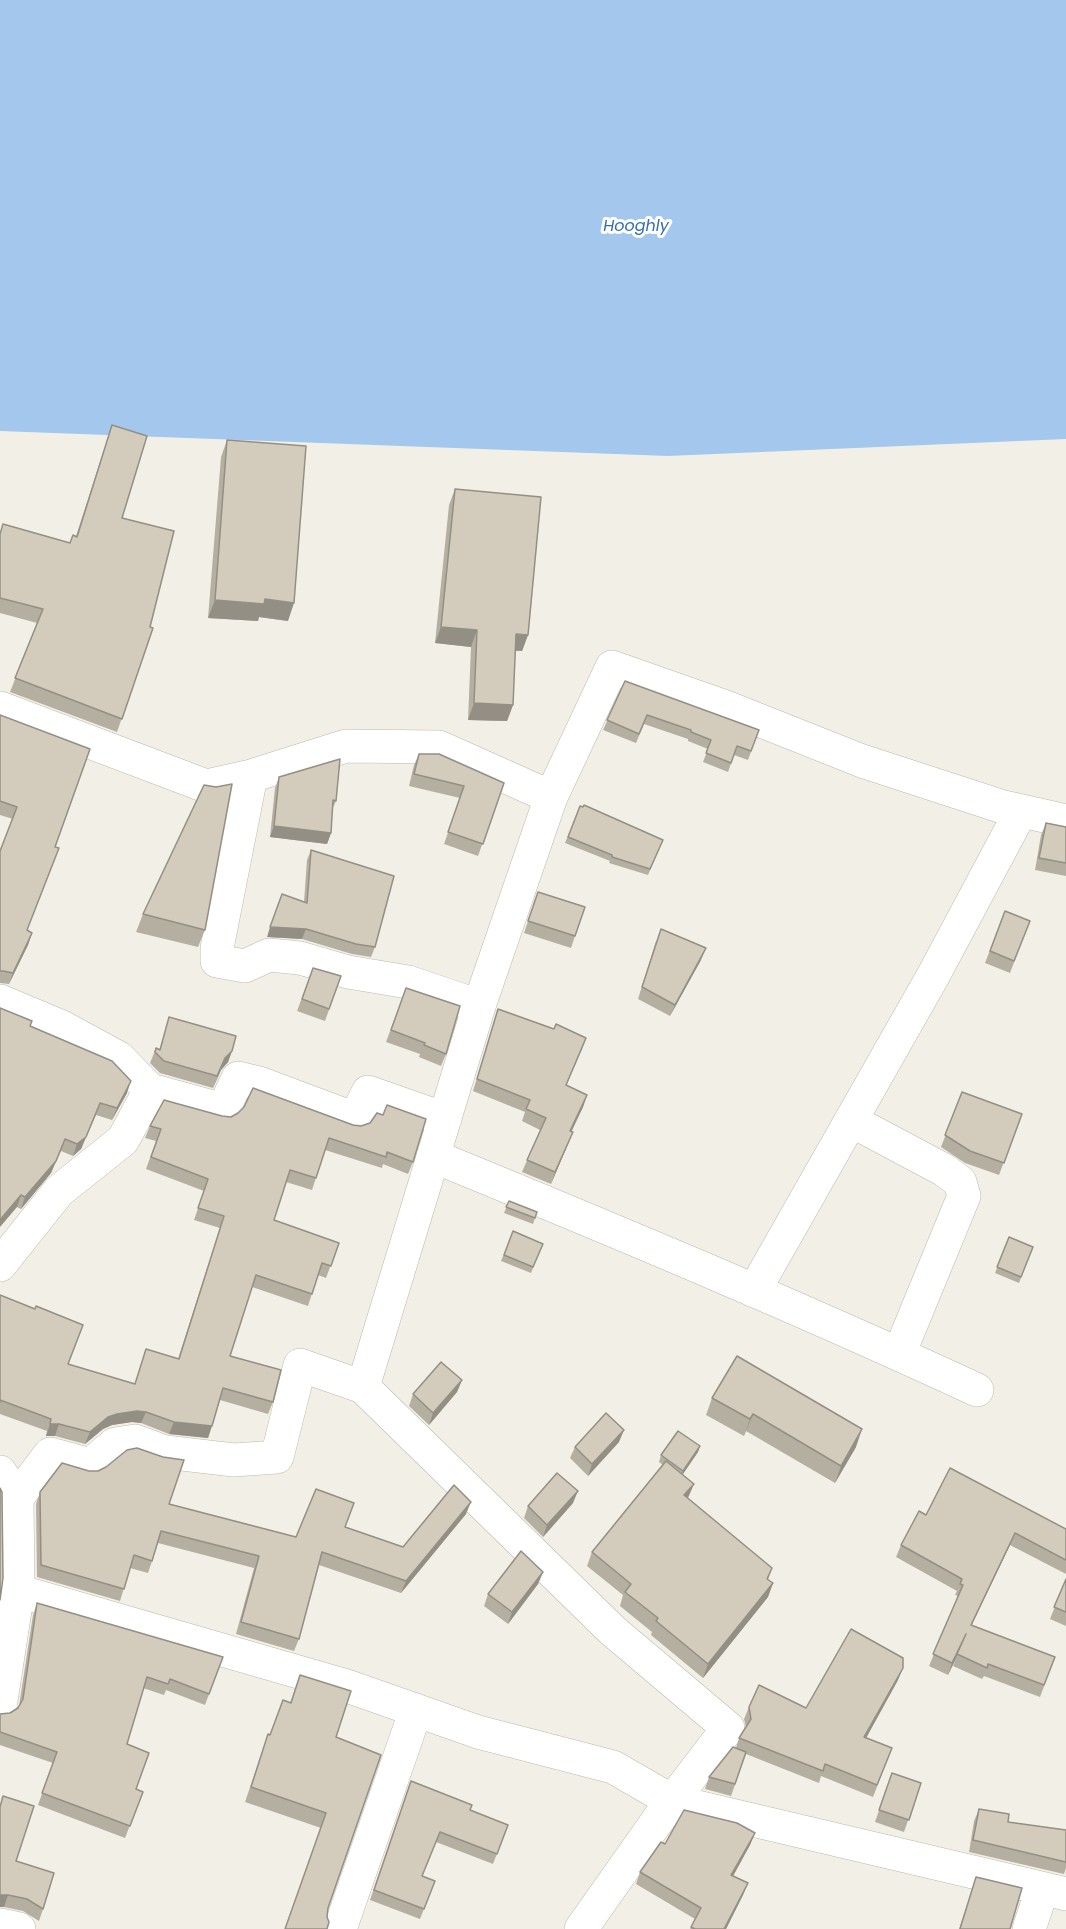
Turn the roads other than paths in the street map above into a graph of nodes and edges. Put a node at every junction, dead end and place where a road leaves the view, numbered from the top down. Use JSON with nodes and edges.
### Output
{"nodes":[{"id":1,"x":0,"y":708,"type":"edge"},
{"id":2,"x":251,"y":776,"type":"junction"},
{"id":3,"x":551,"y":797,"type":"junction"},
{"id":4,"x":1021,"y":811,"type":"junction"},
{"id":5,"x":1066,"y":820,"type":"edge"},
{"id":6,"x":0,"y":1001,"type":"edge"},
{"id":7,"x":479,"y":1006,"type":"junction"},
{"id":8,"x":150,"y":1090,"type":"junction"},
{"id":9,"x":445,"y":1119,"type":"junction"},
{"id":10,"x":852,"y":1121,"type":"junction"},
{"id":11,"x":433,"y":1156,"type":"junction"},
{"id":12,"x":0,"y":1265,"type":"edge"},
{"id":13,"x":754,"y":1291,"type":"junction"},
{"id":14,"x":898,"y":1354,"type":"junction"},
{"id":15,"x":363,"y":1387,"type":"junction"},
{"id":16,"x":977,"y":1390,"type":"dead end"},
{"id":17,"x":8,"y":1485,"type":"edge"},
{"id":18,"x":18,"y":1591,"type":"junction"},
{"id":19,"x":0,"y":1707,"type":"edge"},
{"id":20,"x":416,"y":1710,"type":"junction"},
{"id":21,"x":672,"y":1801,"type":"junction"},
{"id":22,"x":1054,"y":1892,"type":"edge"},
{"id":23,"x":0,"y":1925,"type":"edge"},
{"id":24,"x":19,"y":1929,"type":"edge"},
{"id":25,"x":340,"y":1929,"type":"edge"},
{"id":26,"x":581,"y":1929,"type":"edge"},
{"id":27,"x":1029,"y":1929,"type":"edge"}],
"edges":[{"from":1,"to":2,"type":"street"},
{"from":2,"to":3,"type":"street"},
{"from":2,"to":7,"type":"street"},
{"from":3,"to":4,"type":"street"},
{"from":3,"to":7,"type":"street"},
{"from":4,"to":5,"type":"street"},
{"from":4,"to":10,"type":"street"},
{"from":6,"to":8,"type":"street"},
{"from":7,"to":9,"type":"street"},
{"from":8,"to":9,"type":"street"},
{"from":8,"to":12,"type":"street"},
{"from":9,"to":11,"type":"street"},
{"from":10,"to":13,"type":"street"},
{"from":10,"to":14,"type":"street"},
{"from":11,"to":13,"type":"street"},
{"from":11,"to":15,"type":"street"},
{"from":13,"to":14,"type":"street"},
{"from":14,"to":16,"type":"street"},
{"from":15,"to":17,"type":"street"},
{"from":15,"to":21,"type":"street"},
{"from":17,"to":18,"type":"street"},
{"from":18,"to":19,"type":"street"},
{"from":18,"to":20,"type":"street"},
{"from":20,"to":21,"type":"street"},
{"from":20,"to":25,"type":"street"},
{"from":21,"to":22,"type":"street"},
{"from":21,"to":26,"type":"street"},
{"from":22,"to":27,"type":"street"},
{"from":23,"to":24,"type":"street"}]}
